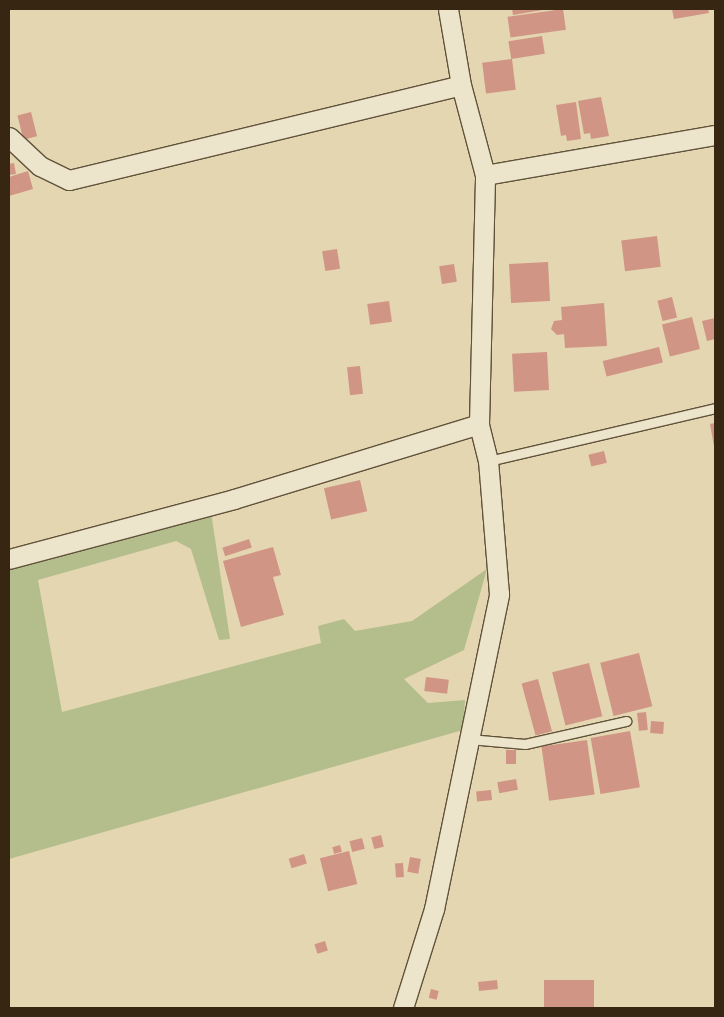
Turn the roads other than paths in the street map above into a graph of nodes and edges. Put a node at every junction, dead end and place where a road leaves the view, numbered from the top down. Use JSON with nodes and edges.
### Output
{"nodes":[{"id":1,"x":448,"y":9,"type":"edge"},
{"id":2,"x":461,"y":85,"type":"junction"},
{"id":3,"x":715,"y":135,"type":"edge"},
{"id":4,"x":9,"y":137,"type":"edge"},
{"id":5,"x":485,"y":175,"type":"junction"},
{"id":6,"x":715,"y":408,"type":"edge"},
{"id":7,"x":479,"y":424,"type":"junction"},
{"id":8,"x":488,"y":461,"type":"junction"},
{"id":9,"x":9,"y":559,"type":"edge"},
{"id":10,"x":626,"y":721,"type":"dead end"},
{"id":11,"x":469,"y":739,"type":"junction"},
{"id":12,"x":403,"y":1008,"type":"edge"}],
"edges":[{"from":1,"to":2,"type":"street"},
{"from":2,"to":4,"type":"street"},
{"from":2,"to":5,"type":"street"},
{"from":3,"to":5,"type":"street"},
{"from":5,"to":7,"type":"street"},
{"from":6,"to":8,"type":"lane"},
{"from":7,"to":8,"type":"street"},
{"from":7,"to":9,"type":"street"},
{"from":8,"to":11,"type":"street"},
{"from":10,"to":11,"type":"lane"},
{"from":11,"to":12,"type":"street"}]}
